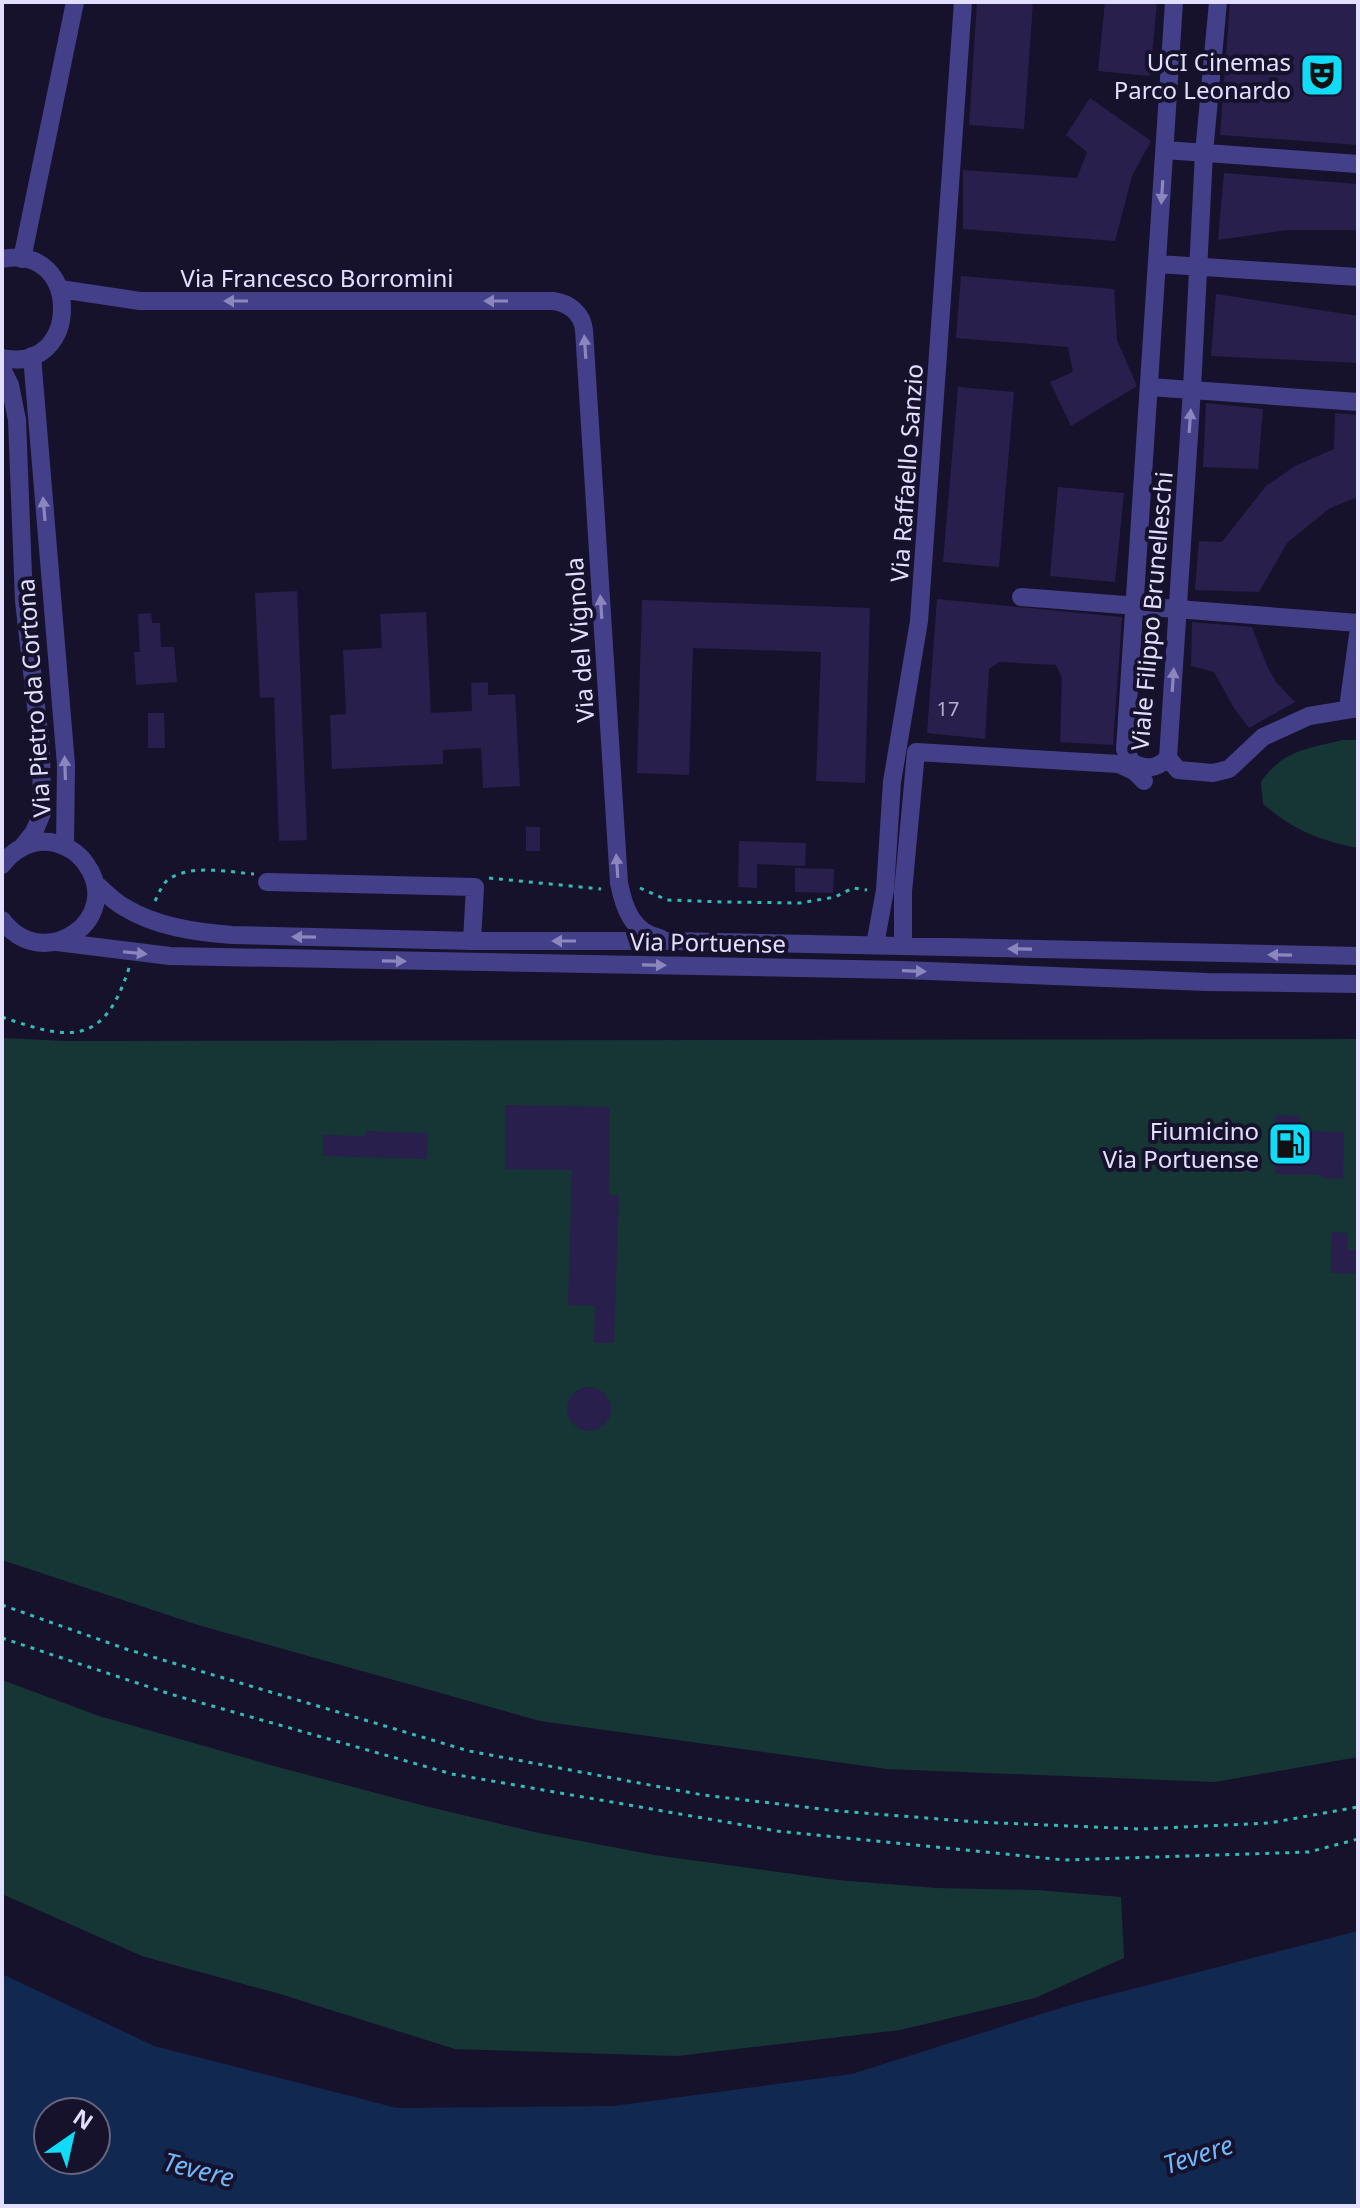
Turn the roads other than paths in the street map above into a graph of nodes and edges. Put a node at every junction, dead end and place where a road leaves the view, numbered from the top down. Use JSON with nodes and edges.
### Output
{"nodes":[{"id":1,"x":75,"y":2,"type":"edge"},
{"id":2,"x":963,"y":2,"type":"edge"},
{"id":3,"x":1174,"y":2,"type":"edge"},
{"id":4,"x":1218,"y":2,"type":"edge"},
{"id":5,"x":1165,"y":150,"type":"junction"},
{"id":6,"x":1204,"y":153,"type":"junction"},
{"id":7,"x":1358,"y":164,"type":"edge"},
{"id":8,"x":2,"y":259,"type":"edge"},
{"id":9,"x":22,"y":259,"type":"junction"},
{"id":10,"x":1158,"y":264,"type":"junction"},
{"id":11,"x":1198,"y":267,"type":"junction"},
{"id":12,"x":1358,"y":277,"type":"edge"},
{"id":13,"x":60,"y":289,"type":"junction"},
{"id":14,"x":572,"y":308,"type":"joint"},
{"id":15,"x":32,"y":356,"type":"junction"},
{"id":16,"x":2,"y":358,"type":"edge"},
{"id":17,"x":2,"y":369,"type":"edge"},
{"id":18,"x":1150,"y":387,"type":"junction"},
{"id":19,"x":1192,"y":389,"type":"junction"},
{"id":20,"x":1358,"y":402,"type":"edge"},
{"id":21,"x":1021,"y":597,"type":"dead end"},
{"id":22,"x":1135,"y":607,"type":"junction"},
{"id":23,"x":1178,"y":610,"type":"junction"},
{"id":24,"x":1358,"y":623,"type":"edge"},
{"id":25,"x":1358,"y":635,"type":"edge"},
{"id":26,"x":1353,"y":708,"type":"edge"},
{"id":27,"x":1168,"y":758,"type":"junction"},
{"id":28,"x":1144,"y":781,"type":"dead end"},
{"id":29,"x":65,"y":846,"type":"junction"},
{"id":30,"x":22,"y":847,"type":"junction"},
{"id":31,"x":2,"y":865,"type":"edge"},
{"id":32,"x":267,"y":878,"type":"road end"},
{"id":33,"x":95,"y":883,"type":"junction"},
{"id":34,"x":6,"y":928,"type":"edge"},
{"id":35,"x":472,"y":941,"type":"junction"},
{"id":36,"x":674,"y":941,"type":"junction"},
{"id":37,"x":57,"y":942,"type":"junction"},
{"id":38,"x":875,"y":945,"type":"junction"},
{"id":39,"x":903,"y":946,"type":"junction"},
{"id":40,"x":1358,"y":956,"type":"edge"},
{"id":41,"x":1358,"y":984,"type":"edge"}],
"edges":[{"from":1,"to":9,"type":"street"},
{"from":2,"to":38,"type":"street","name":"Via Raffaello Sanzio"},
{"from":3,"to":5,"type":"street","name":"Viale Filippo Brunelleschi"},
{"from":4,"to":6,"type":"street","name":"Viale Filippo Brunelleschi"},
{"from":5,"to":6,"type":"street"},
{"from":5,"to":10,"type":"street","name":"Viale Filippo Brunelleschi","one_way":true},
{"from":6,"to":7,"type":"street"},
{"from":6,"to":11,"type":"street","name":"Viale Filippo Brunelleschi"},
{"from":8,"to":9,"type":"street"},
{"from":9,"to":13,"type":"street"},
{"from":10,"to":11,"type":"street"},
{"from":10,"to":18,"type":"street","name":"Viale Filippo Brunelleschi"},
{"from":11,"to":12,"type":"street"},
{"from":11,"to":19,"type":"street","name":"Viale Filippo Brunelleschi"},
{"from":14,"to":13,"type":"street","name":"Via Francesco Borromini","one_way":true},
{"from":13,"to":15,"type":"street"},
{"from":36,"to":14,"type":"street","name":"Via del Vignola","one_way":true},
{"from":15,"to":16,"type":"street"},
{"from":29,"to":15,"type":"street","name":"Via Pietro da Cortona","one_way":true},
{"from":17,"to":30,"type":"street","name":"Via Pietro da Cortona"},
{"from":18,"to":19,"type":"street"},
{"from":18,"to":22,"type":"street","name":"Viale Filippo Brunelleschi"},
{"from":19,"to":20,"type":"street"},
{"from":23,"to":19,"type":"street","name":"Viale Filippo Brunelleschi","one_way":true},
{"from":21,"to":22,"type":"street"},
{"from":22,"to":23,"type":"street"},
{"from":22,"to":27,"type":"street","name":"Viale Filippo Brunelleschi"},
{"from":23,"to":24,"type":"street"},
{"from":27,"to":23,"type":"street","name":"Viale Filippo Brunelleschi","one_way":true},
{"from":25,"to":26,"type":"street"},
{"from":26,"to":27,"type":"street"},
{"from":28,"to":39,"type":"street"},
{"from":29,"to":30,"type":"street"},
{"from":29,"to":33,"type":"street","name":"Via Portuense"},
{"from":30,"to":31,"type":"street","name":"Via Pietro da Cortona"},
{"from":32,"to":35,"type":"street"},
{"from":35,"to":33,"type":"street","name":"Via Portuense","one_way":true},
{"from":33,"to":37,"type":"street"},
{"from":34,"to":37,"type":"street","name":"Via Portuense"},
{"from":36,"to":35,"type":"street","name":"Via Portuense","one_way":true},
{"from":36,"to":38,"type":"street","name":"Via Portuense"},
{"from":37,"to":41,"type":"street","name":"Via Portuense","one_way":true},
{"from":38,"to":39,"type":"street","name":"Via Portuense"},
{"from":40,"to":39,"type":"street","name":"Via Portuense","one_way":true}]}
